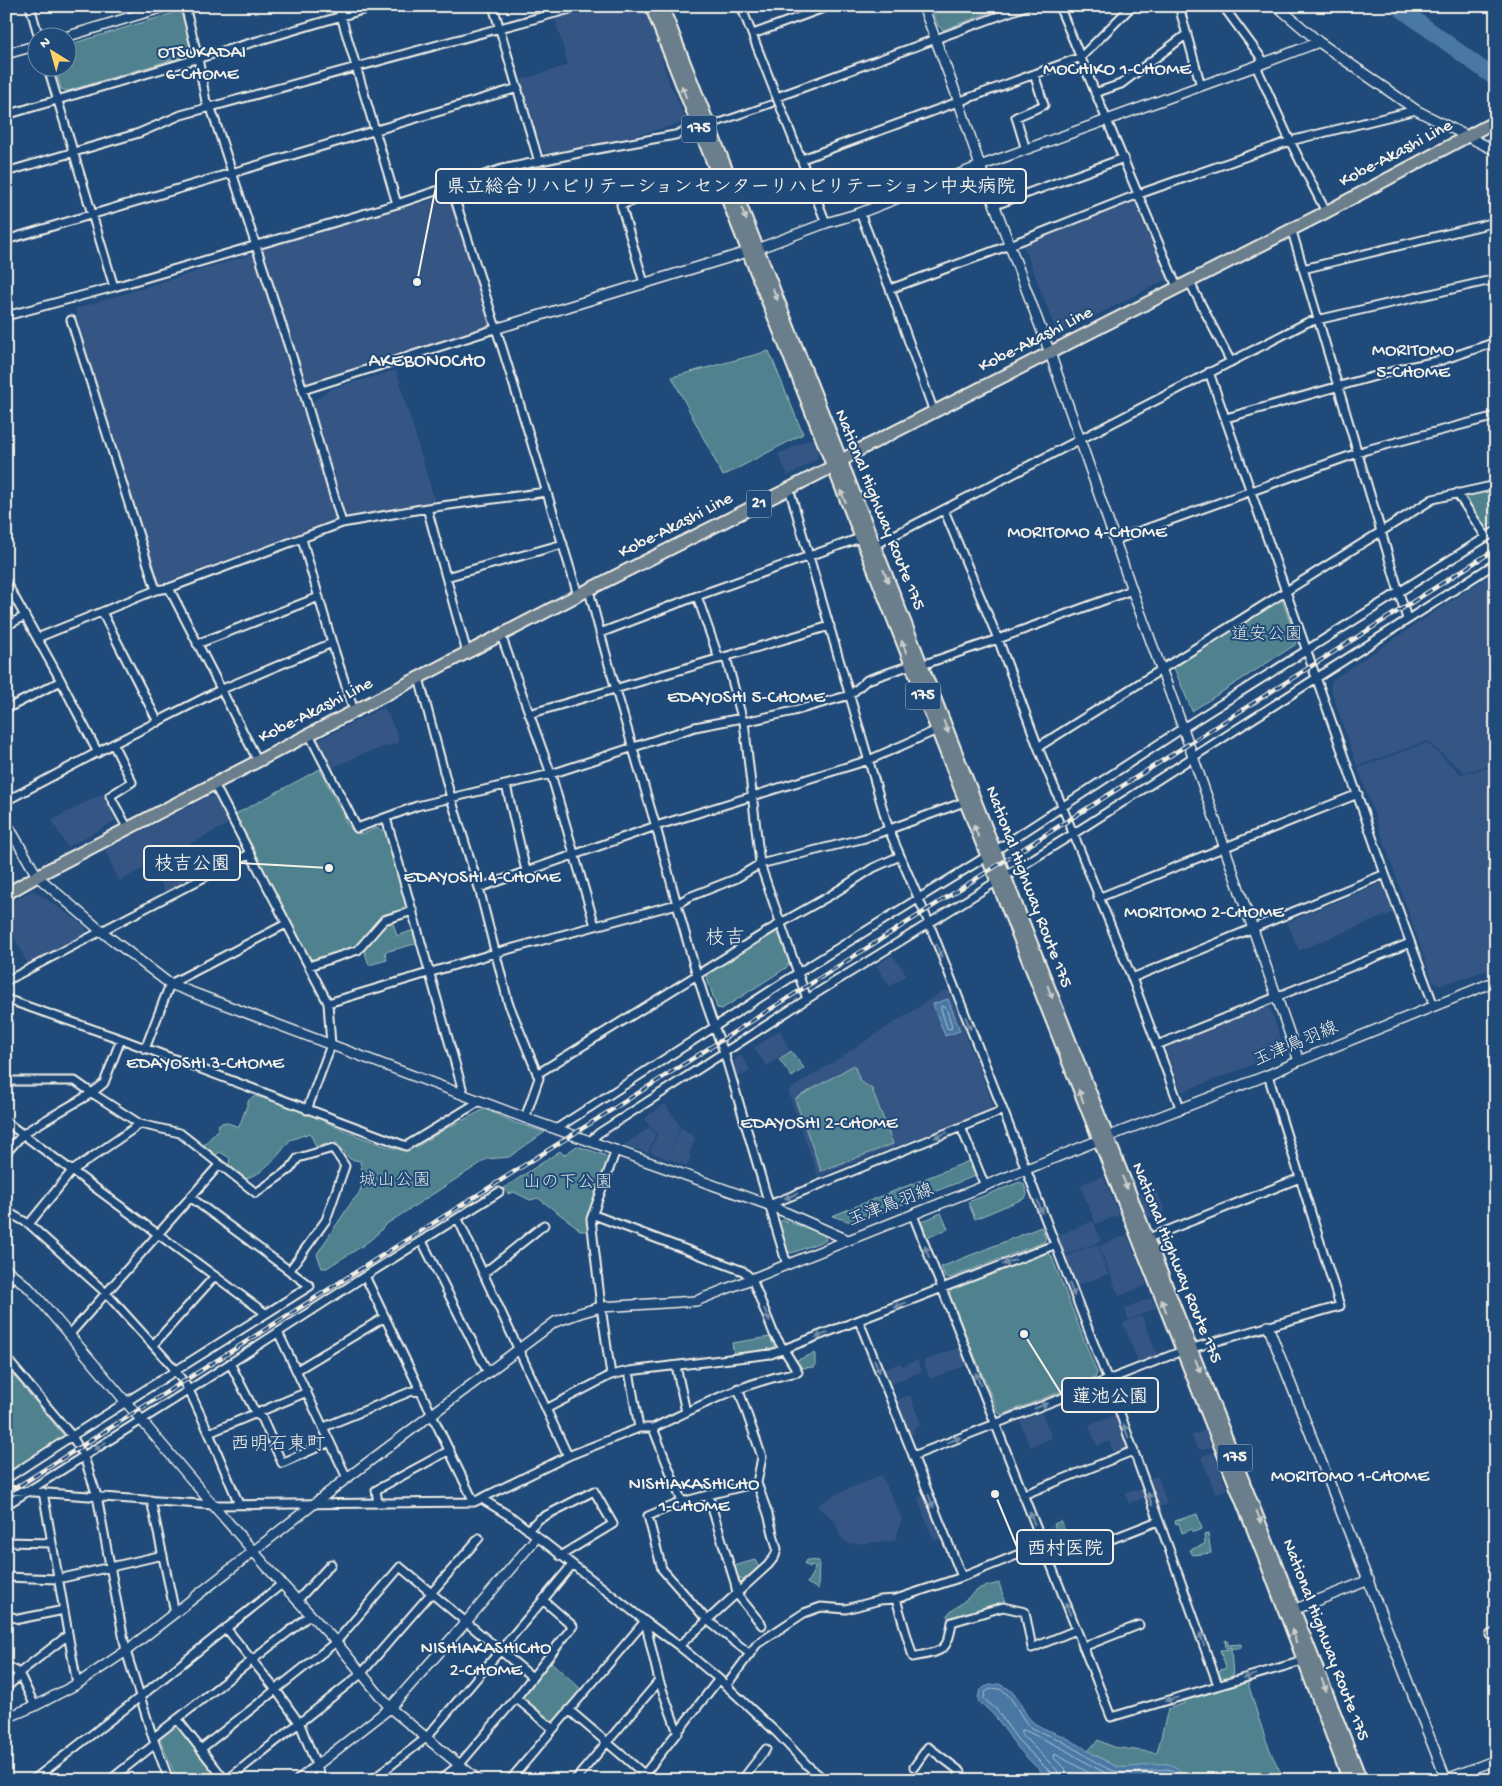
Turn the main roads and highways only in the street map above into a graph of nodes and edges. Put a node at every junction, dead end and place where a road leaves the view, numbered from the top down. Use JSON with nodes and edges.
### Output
{"nodes":[{"id":1,"x":650,"y":6,"type":"edge"},
{"id":2,"x":662,"y":6,"type":"edge"},
{"id":3,"x":1496,"y":121,"type":"edge"},
{"id":4,"x":707,"y":125,"type":"junction"},
{"id":5,"x":836,"y":464,"type":"junction"},
{"id":6,"x":916,"y":665,"type":"junction"},
{"id":7,"x":969,"y":800,"type":"junction"},
{"id":8,"x":6,"y":894,"type":"edge"},
{"id":9,"x":1308,"y":1660,"type":"junction"},
{"id":10,"x":1350,"y":1780,"type":"edge"},
{"id":11,"x":1361,"y":1780,"type":"edge"}],
"edges":[{"from":4,"to":1,"type":"main road","name":"National Highway Route 175","number":"175","one_way":true},
{"from":2,"to":4,"type":"main road","name":"National Highway Route 175","number":"175"},
{"from":3,"to":5,"type":"main road","name":"Kobe-Akashi Line","number":"21"},
{"from":4,"to":5,"type":"main road","name":"National Highway Route 175","number":"175"},
{"from":5,"to":6,"type":"main road","name":"National Highway Route 175","number":"175"},
{"from":5,"to":8,"type":"main road","name":"Kobe-Akashi Line","number":"21"},
{"from":6,"to":7,"type":"main road","name":"National Highway Route 175","number":"175","one_way":true},
{"from":6,"to":7,"type":"main road","name":"National Highway Route 175","number":"175"},
{"from":7,"to":9,"type":"main road","name":"National Highway Route 175","number":"175"},
{"from":9,"to":10,"type":"main road","name":"National Highway Route 175","number":"175"},
{"from":9,"to":11,"type":"main road","name":"National Highway Route 175","number":"175","one_way":true}]}
